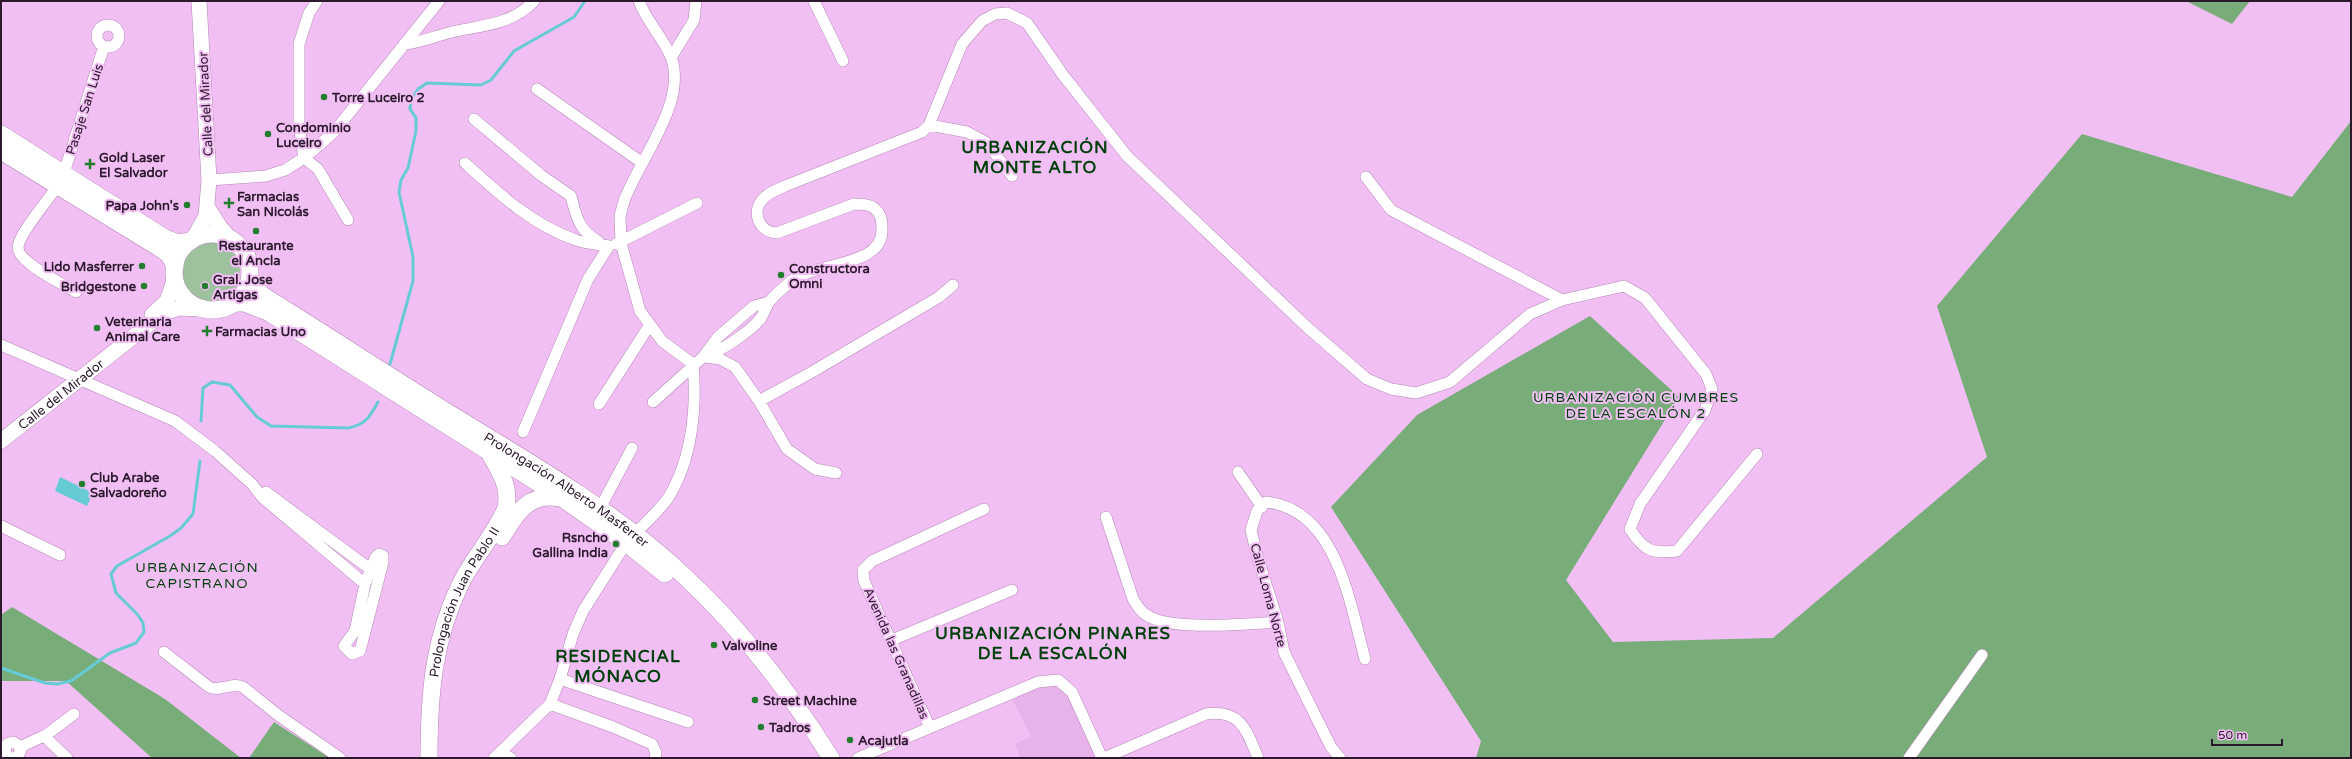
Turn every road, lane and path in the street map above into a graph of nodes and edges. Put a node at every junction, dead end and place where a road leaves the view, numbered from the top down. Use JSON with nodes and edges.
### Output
{"nodes":[{"id":1,"x":199,"y":1,"type":"edge"},
{"id":2,"x":317,"y":1,"type":"edge"},
{"id":3,"x":439,"y":1,"type":"edge"},
{"id":4,"x":534,"y":1,"type":"edge"},
{"id":5,"x":640,"y":1,"type":"edge"},
{"id":6,"x":696,"y":1,"type":"edge"},
{"id":7,"x":814,"y":1,"type":"edge"},
{"id":8,"x":404,"y":44,"type":"junction"},
{"id":9,"x":104,"y":46,"type":"dead end"},
{"id":10,"x":671,"y":58,"type":"junction"},
{"id":11,"x":843,"y":61,"type":"dead end"},
{"id":12,"x":537,"y":89,"type":"dead end"},
{"id":13,"x":474,"y":118,"type":"dead end"},
{"id":14,"x":929,"y":125,"type":"junction"},
{"id":15,"x":1,"y":134,"type":"edge"},
{"id":16,"x":1,"y":151,"type":"edge"},
{"id":17,"x":304,"y":158,"type":"junction"},
{"id":18,"x":641,"y":162,"type":"junction"},
{"id":19,"x":465,"y":163,"type":"dead end"},
{"id":20,"x":1012,"y":176,"type":"dead end"},
{"id":21,"x":1366,"y":177,"type":"dead end"},
{"id":22,"x":60,"y":180,"type":"junction"},
{"id":23,"x":209,"y":180,"type":"junction"},
{"id":24,"x":697,"y":203,"type":"dead end"},
{"id":25,"x":208,"y":208,"type":"junction"},
{"id":26,"x":348,"y":220,"type":"dead end"},
{"id":27,"x":230,"y":238,"type":"junction"},
{"id":28,"x":192,"y":240,"type":"junction"},
{"id":29,"x":621,"y":243,"type":"junction"},
{"id":30,"x":609,"y":246,"type":"junction"},
{"id":31,"x":175,"y":272,"type":"junction"},
{"id":32,"x":250,"y":278,"type":"junction"},
{"id":33,"x":953,"y":285,"type":"dead end"},
{"id":34,"x":76,"y":292,"type":"dead end"},
{"id":35,"x":1562,"y":300,"type":"junction"},
{"id":36,"x":234,"y":303,"type":"junction"},
{"id":37,"x":204,"y":309,"type":"junction"},
{"id":38,"x":649,"y":326,"type":"junction"},
{"id":39,"x":1,"y":345,"type":"edge"},
{"id":40,"x":703,"y":356,"type":"junction"},
{"id":41,"x":693,"y":364,"type":"junction"},
{"id":42,"x":76,"y":378,"type":"junction"},
{"id":43,"x":759,"y":401,"type":"junction"},
{"id":44,"x":653,"y":402,"type":"dead end"},
{"id":45,"x":599,"y":404,"type":"dead end"},
{"id":46,"x":523,"y":432,"type":"dead end"},
{"id":47,"x":1,"y":433,"type":"edge"},
{"id":48,"x":1,"y":441,"type":"edge"},
{"id":49,"x":632,"y":448,"type":"dead end"},
{"id":50,"x":490,"y":454,"type":"junction"},
{"id":51,"x":1756,"y":454,"type":"dead end"},
{"id":52,"x":1238,"y":472,"type":"dead end"},
{"id":53,"x":836,"y":473,"type":"dead end"},
{"id":54,"x":252,"y":484,"type":"junction"},
{"id":55,"x":562,"y":498,"type":"junction"},
{"id":56,"x":1262,"y":507,"type":"junction"},
{"id":57,"x":984,"y":509,"type":"dead end"},
{"id":58,"x":599,"y":510,"type":"junction"},
{"id":59,"x":1106,"y":517,"type":"dead end"},
{"id":60,"x":1,"y":526,"type":"edge"},
{"id":61,"x":630,"y":539,"type":"junction"},
{"id":62,"x":60,"y":555,"type":"dead end"},
{"id":63,"x":370,"y":569,"type":"junction"},
{"id":64,"x":365,"y":584,"type":"junction"},
{"id":65,"x":1012,"y":590,"type":"dead end"},
{"id":66,"x":1278,"y":622,"type":"junction"},
{"id":67,"x":892,"y":640,"type":"junction"},
{"id":68,"x":164,"y":652,"type":"dead end"},
{"id":69,"x":1982,"y":655,"type":"dead end"},
{"id":70,"x":1365,"y":659,"type":"dead end"},
{"id":71,"x":560,"y":679,"type":"junction"},
{"id":72,"x":550,"y":704,"type":"junction"},
{"id":73,"x":74,"y":714,"type":"dead end"},
{"id":74,"x":688,"y":722,"type":"dead end"},
{"id":75,"x":930,"y":728,"type":"junction"},
{"id":76,"x":44,"y":736,"type":"junction"},
{"id":77,"x":5,"y":740,"type":"edge"},
{"id":78,"x":20,"y":747,"type":"junction"},
{"id":79,"x":497,"y":755,"type":"edge"},
{"id":80,"x":8,"y":756,"type":"edge"},
{"id":81,"x":67,"y":758,"type":"edge"},
{"id":82,"x":340,"y":758,"type":"edge"},
{"id":83,"x":429,"y":758,"type":"edge"},
{"id":84,"x":439,"y":758,"type":"edge"},
{"id":85,"x":511,"y":758,"type":"edge"},
{"id":86,"x":655,"y":758,"type":"edge"},
{"id":87,"x":819,"y":758,"type":"edge"},
{"id":88,"x":832,"y":758,"type":"edge"},
{"id":89,"x":858,"y":758,"type":"edge"},
{"id":90,"x":1103,"y":758,"type":"edge"},
{"id":91,"x":1258,"y":758,"type":"edge"},
{"id":92,"x":1340,"y":758,"type":"edge"},
{"id":93,"x":1909,"y":758,"type":"edge"}],
"edges":[{"from":1,"to":23,"type":"main road","name":"Calle del Mirador"},
{"from":2,"to":17,"type":"street"},
{"from":3,"to":8,"type":"street"},
{"from":4,"to":8,"type":"street"},
{"from":5,"to":10,"type":"street"},
{"from":6,"to":10,"type":"street"},
{"from":7,"to":11,"type":"street"},
{"from":8,"to":17,"type":"street"},
{"from":9,"to":22,"type":"street","name":"Pasaje San Luis"},
{"from":10,"to":18,"type":"street"},
{"from":12,"to":18,"type":"street"},
{"from":13,"to":30,"type":"street"},
{"from":14,"to":20,"type":"street"},
{"from":14,"to":35,"type":"street"},
{"from":14,"to":40,"type":"street"},
{"from":15,"to":22,"type":"main road"},
{"from":16,"to":22,"type":"main road"},
{"from":17,"to":23,"type":"street"},
{"from":17,"to":26,"type":"street"},
{"from":18,"to":29,"type":"street"},
{"from":19,"to":30,"type":"street"},
{"from":21,"to":35,"type":"street"},
{"from":22,"to":28,"type":"main road"},
{"from":22,"to":31,"type":"main road"},
{"from":22,"to":34,"type":"street","name":"Pasaje San Luis"},
{"from":23,"to":25,"type":"main road","name":"Calle del Mirador"},
{"from":24,"to":29,"type":"street"},
{"from":25,"to":27,"type":"main road"},
{"from":25,"to":28,"type":"main road","name":"Calle del Mirador"},
{"from":27,"to":28,"type":"main road"},
{"from":27,"to":32,"type":"main road"},
{"from":28,"to":31,"type":"main road"},
{"from":29,"to":30,"type":"street"},
{"from":29,"to":38,"type":"street"},
{"from":30,"to":46,"type":"street"},
{"from":31,"to":37,"type":"main road"},
{"from":31,"to":42,"type":"main road","name":"Calle del Mirador"},
{"from":32,"to":36,"type":"main road"},
{"from":32,"to":58,"type":"main road","name":"Prolongación Alberto Masferrer"},
{"from":33,"to":43,"type":"street"},
{"from":35,"to":51,"type":"street"},
{"from":36,"to":37,"type":"main road"},
{"from":36,"to":50,"type":"main road","name":"Prolongación Alberto Masferrer"},
{"from":37,"to":42,"type":"main road","name":"Calle del Mirador"},
{"from":38,"to":41,"type":"street"},
{"from":38,"to":45,"type":"street"},
{"from":39,"to":42,"type":"street"},
{"from":40,"to":41,"type":"street"},
{"from":40,"to":43,"type":"street"},
{"from":41,"to":44,"type":"street"},
{"from":41,"to":61,"type":"street"},
{"from":42,"to":47,"type":"main road","name":"Calle del Mirador"},
{"from":42,"to":48,"type":"main road","name":"Calle del Mirador"},
{"from":42,"to":54,"type":"street"},
{"from":43,"to":53,"type":"street"},
{"from":49,"to":58,"type":"street"},
{"from":50,"to":55,"type":"main road","name":"Prolongación Alberto Masferrer"},
{"from":50,"to":83,"type":"main road","name":"Prolongación Juan Pablo II"},
{"from":52,"to":56,"type":"street"},
{"from":54,"to":63,"type":"street"},
{"from":54,"to":64,"type":"street"},
{"from":55,"to":61,"type":"main road","name":"Prolongación Alberto Masferrer"},
{"from":55,"to":84,"type":"main road"},
{"from":56,"to":66,"type":"street","name":"Calle Loma Norte"},
{"from":56,"to":70,"type":"street"},
{"from":57,"to":67,"type":"street","name":"Avenida las Granadillas"},
{"from":58,"to":61,"type":"main road","name":"Prolongación Alberto Masferrer"},
{"from":59,"to":66,"type":"street"},
{"from":60,"to":62,"type":"street"},
{"from":61,"to":71,"type":"street"},
{"from":61,"to":87,"type":"main road","name":"Prolongación Alberto Masferrer"},
{"from":61,"to":88,"type":"main road","name":"Prolongación Alberto Masferrer"},
{"from":63,"to":64,"type":"street"},
{"from":63,"to":64,"type":"street"},
{"from":65,"to":67,"type":"street"},
{"from":66,"to":92,"type":"street","name":"Calle Loma Norte"},
{"from":67,"to":75,"type":"street","name":"Avenida las Granadillas"},
{"from":68,"to":82,"type":"street"},
{"from":69,"to":93,"type":"street"},
{"from":71,"to":72,"type":"street"},
{"from":71,"to":74,"type":"street"},
{"from":72,"to":79,"type":"street"},
{"from":72,"to":86,"type":"street"},
{"from":73,"to":76,"type":"street"},
{"from":75,"to":89,"type":"street"},
{"from":75,"to":90,"type":"street"},
{"from":76,"to":78,"type":"street"},
{"from":76,"to":81,"type":"street"},
{"from":77,"to":78,"type":"street"},
{"from":77,"to":80,"type":"street"},
{"from":78,"to":80,"type":"street"},
{"from":79,"to":85,"type":"street"},
{"from":90,"to":91,"type":"street"}]}
